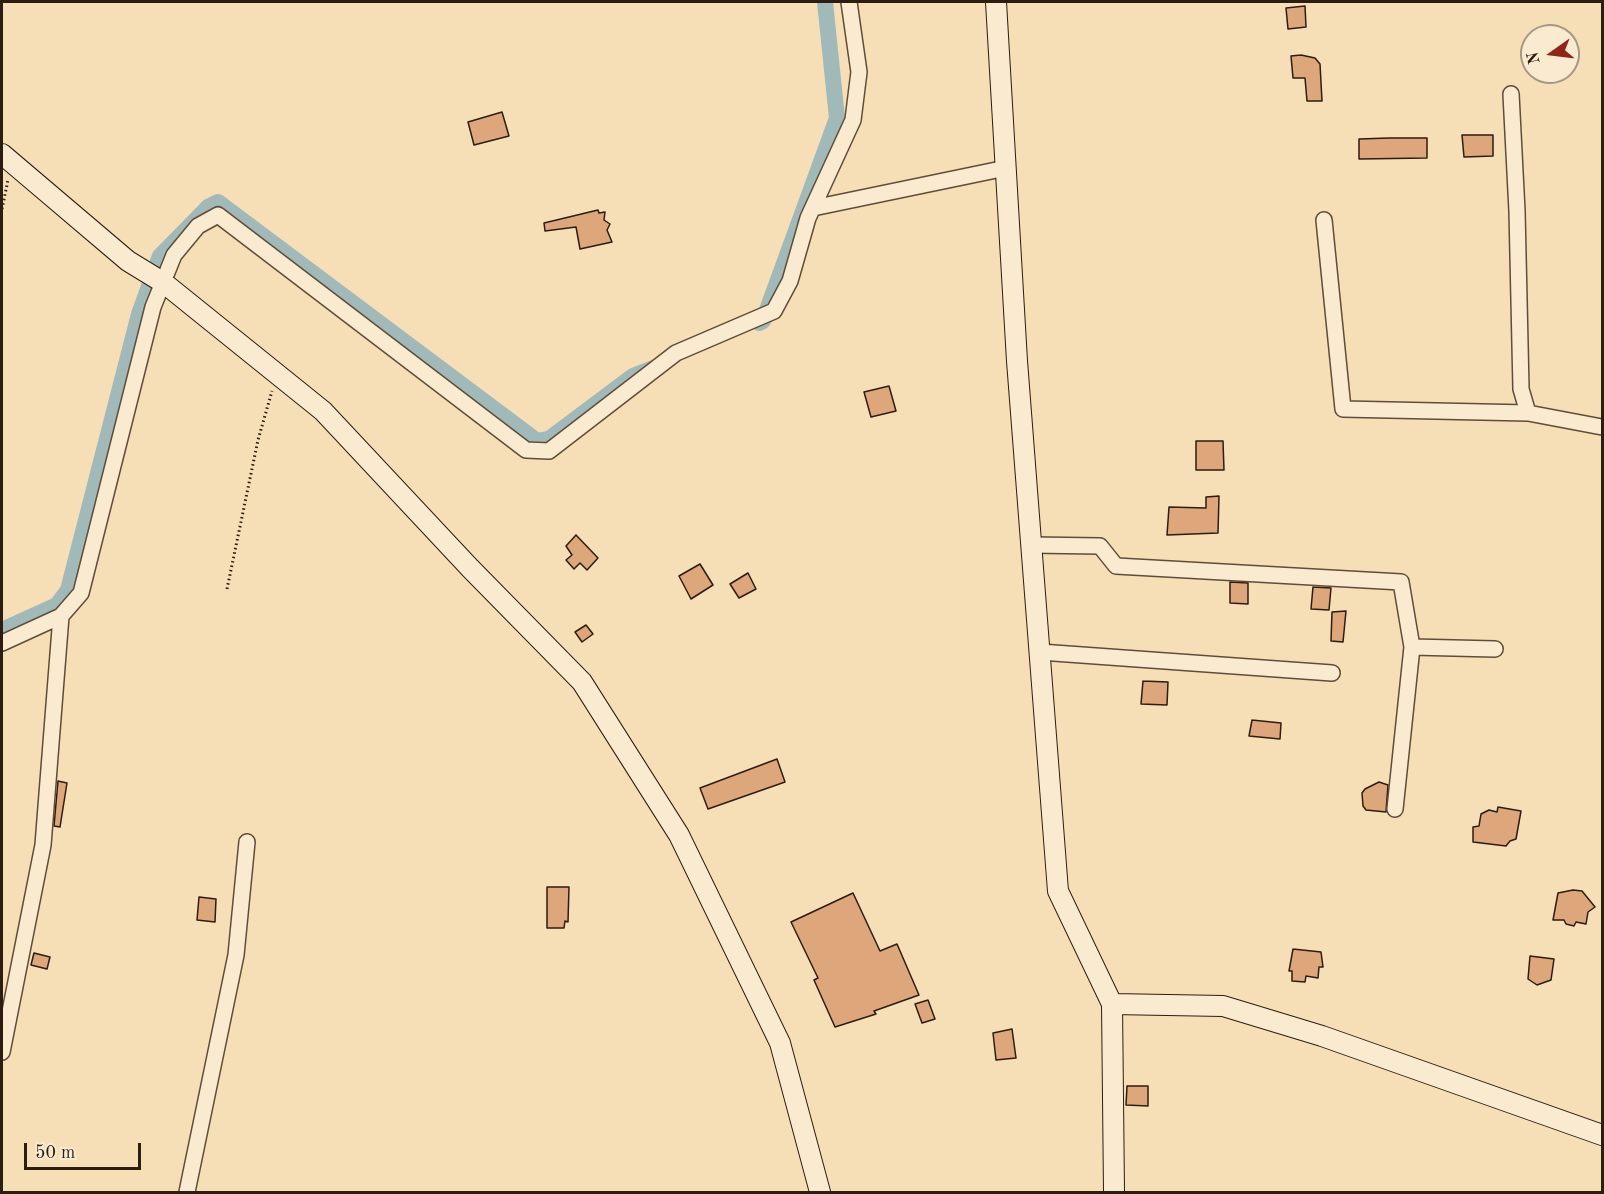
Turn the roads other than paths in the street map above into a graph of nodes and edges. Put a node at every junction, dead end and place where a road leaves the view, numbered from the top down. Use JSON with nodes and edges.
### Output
{"nodes":[{"id":1,"x":849,"y":2,"type":"edge"},
{"id":2,"x":996,"y":2,"type":"edge"},
{"id":3,"x":1511,"y":94,"type":"dead end"},
{"id":4,"x":8,"y":159,"type":"edge"},
{"id":5,"x":1006,"y":168,"type":"junction"},
{"id":6,"x":813,"y":208,"type":"junction"},
{"id":7,"x":1324,"y":220,"type":"dead end"},
{"id":8,"x":164,"y":283,"type":"junction"},
{"id":9,"x":1528,"y":412,"type":"junction"},
{"id":10,"x":1602,"y":427,"type":"edge"},
{"id":11,"x":1031,"y":545,"type":"junction"},
{"id":12,"x":61,"y":616,"type":"junction"},
{"id":13,"x":2,"y":643,"type":"edge"},
{"id":14,"x":1412,"y":647,"type":"junction"},
{"id":15,"x":1495,"y":649,"type":"dead end"},
{"id":16,"x":1040,"y":652,"type":"junction"},
{"id":17,"x":1332,"y":673,"type":"dead end"},
{"id":18,"x":1395,"y":809,"type":"dead end"},
{"id":19,"x":247,"y":842,"type":"dead end"},
{"id":20,"x":1112,"y":1004,"type":"junction"},
{"id":21,"x":2,"y":1052,"type":"edge"},
{"id":22,"x":1602,"y":1135,"type":"edge"},
{"id":23,"x":187,"y":1192,"type":"edge"},
{"id":24,"x":820,"y":1192,"type":"edge"},
{"id":25,"x":1114,"y":1192,"type":"edge"}],
"edges":[{"from":1,"to":6,"type":"street"},
{"from":2,"to":5,"type":"street"},
{"from":3,"to":9,"type":"street"},
{"from":4,"to":8,"type":"street"},
{"from":5,"to":6,"type":"street"},
{"from":5,"to":11,"type":"street"},
{"from":6,"to":8,"type":"street"},
{"from":7,"to":9,"type":"street"},
{"from":8,"to":12,"type":"street"},
{"from":8,"to":24,"type":"street"},
{"from":9,"to":10,"type":"street"},
{"from":11,"to":14,"type":"street"},
{"from":11,"to":16,"type":"street"},
{"from":12,"to":13,"type":"street"},
{"from":12,"to":21,"type":"street"},
{"from":14,"to":15,"type":"street"},
{"from":14,"to":18,"type":"street"},
{"from":16,"to":17,"type":"street"},
{"from":16,"to":20,"type":"street"},
{"from":19,"to":23,"type":"street"},
{"from":20,"to":22,"type":"street"},
{"from":20,"to":25,"type":"street"}]}
